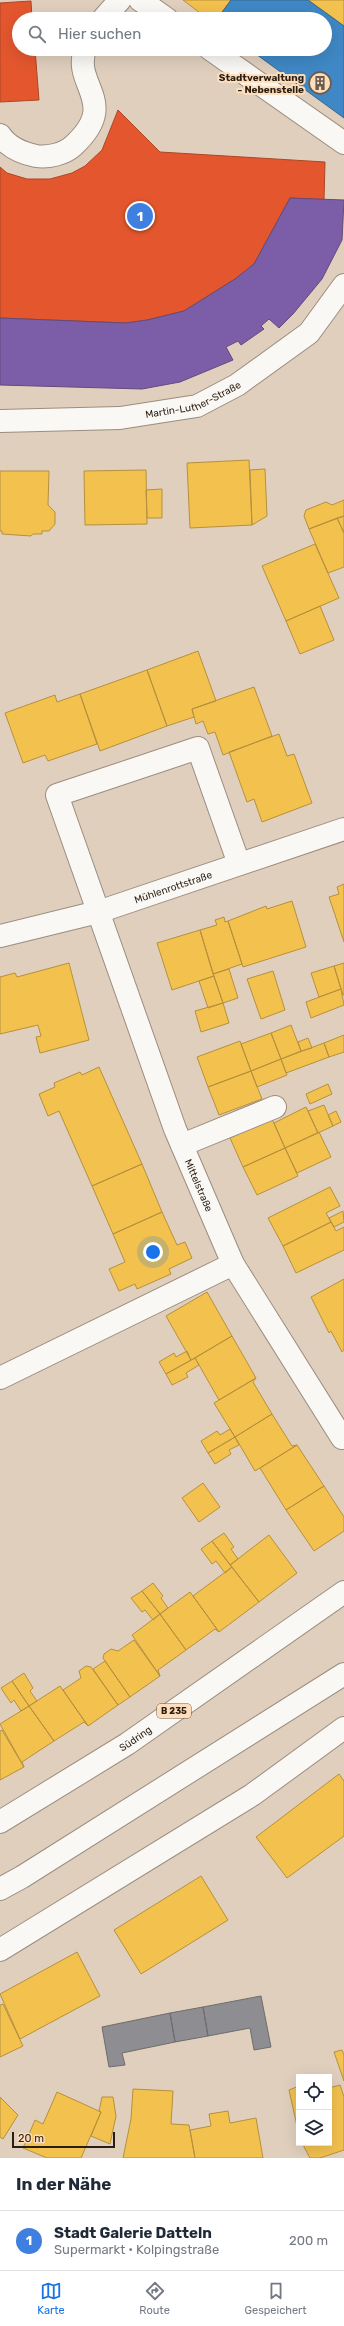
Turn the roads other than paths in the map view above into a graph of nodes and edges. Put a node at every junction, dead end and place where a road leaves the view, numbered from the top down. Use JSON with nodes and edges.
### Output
{"nodes":[{"id":1,"x":120,"y":0,"type":"edge"},
{"id":2,"x":140,"y":0,"type":"edge"},
{"id":3,"x":109,"y":12,"type":"edge"},
{"id":4,"x":157,"y":12,"type":"edge"},
{"id":5,"x":84,"y":56,"type":"edge"},
{"id":6,"x":220,"y":56,"type":"edge"},
{"id":7,"x":0,"y":135,"type":"edge"},
{"id":8,"x":344,"y":143,"type":"edge"},
{"id":9,"x":344,"y":285,"type":"edge"},
{"id":10,"x":0,"y":420,"type":"edge"},
{"id":11,"x":344,"y":829,"type":"edge"},
{"id":12,"x":239,"y":864,"type":"junction"},
{"id":13,"x":98,"y":912,"type":"junction"},
{"id":14,"x":0,"y":936,"type":"edge"},
{"id":15,"x":275,"y":1107,"type":"dead end"},
{"id":16,"x":182,"y":1145,"type":"junction"},
{"id":17,"x":234,"y":1264,"type":"junction"},
{"id":18,"x":0,"y":1378,"type":"edge"},
{"id":19,"x":342,"y":1438,"type":"dead end"},
{"id":20,"x":344,"y":1592,"type":"edge"},
{"id":21,"x":344,"y":1674,"type":"edge"},
{"id":22,"x":344,"y":1728,"type":"edge"},
{"id":23,"x":0,"y":1822,"type":"edge"},
{"id":24,"x":0,"y":1889,"type":"edge"},
{"id":25,"x":0,"y":1950,"type":"edge"}],
"edges":[{"from":1,"to":3,"type":"street"},
{"from":2,"to":4,"type":"street"},
{"from":5,"to":7,"type":"street"},
{"from":6,"to":8,"type":"street"},
{"from":9,"to":10,"type":"street","name":"Martin-Luther-Straße"},
{"from":11,"to":12,"type":"street","name":"Mühlenrottstraße"},
{"from":12,"to":13,"type":"street","name":"Mühlenrottstraße"},
{"from":12,"to":13,"type":"street","name":"Mittelstraße"},
{"from":13,"to":14,"type":"street","name":"Mühlenrottstraße"},
{"from":13,"to":16,"type":"street","name":"Mittelstraße"},
{"from":15,"to":16,"type":"street"},
{"from":16,"to":17,"type":"street","name":"Mittelstraße"},
{"from":17,"to":18,"type":"street"},
{"from":17,"to":19,"type":"street","name":"Mittelstraße"},
{"from":20,"to":23,"type":"street","name":"Südring","number":"B 235"},
{"from":21,"to":24,"type":"street"},
{"from":22,"to":25,"type":"street"}]}
